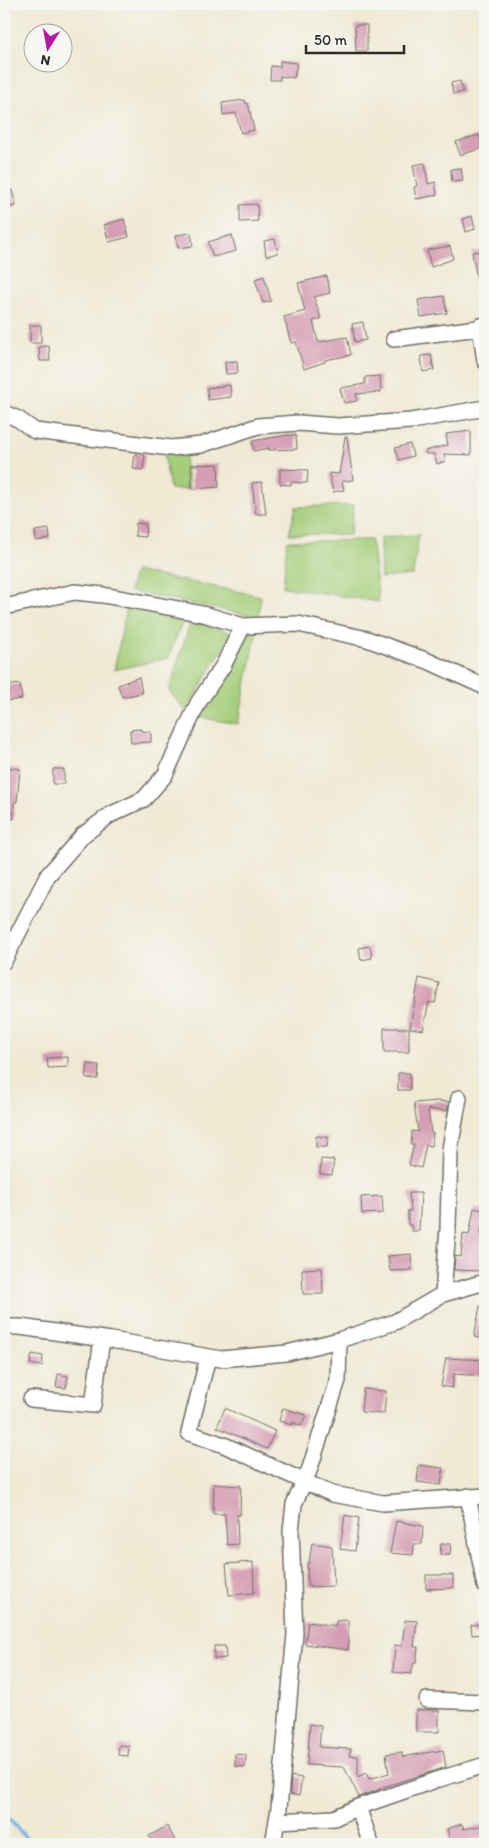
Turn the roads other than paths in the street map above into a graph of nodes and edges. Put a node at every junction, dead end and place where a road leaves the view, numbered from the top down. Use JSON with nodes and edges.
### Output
{"nodes":[{"id":1,"x":482,"y":326,"type":"edge"},
{"id":2,"x":394,"y":339,"type":"dead end"},
{"id":3,"x":485,"y":361,"type":"edge"},
{"id":4,"x":485,"y":408,"type":"edge"},
{"id":5,"x":4,"y":413,"type":"edge"},
{"id":6,"x":4,"y":607,"type":"edge"},
{"id":7,"x":243,"y":626,"type":"junction"},
{"id":8,"x":485,"y":687,"type":"edge"},
{"id":9,"x":4,"y":961,"type":"edge"},
{"id":10,"x":459,"y":1098,"type":"dead end"},
{"id":11,"x":485,"y":1282,"type":"edge"},
{"id":12,"x":443,"y":1294,"type":"junction"},
{"id":13,"x":4,"y":1327,"type":"edge"},
{"id":14,"x":102,"y":1339,"type":"junction"},
{"id":15,"x":339,"y":1340,"type":"junction"},
{"id":16,"x":208,"y":1357,"type":"junction"},
{"id":17,"x":31,"y":1399,"type":"dead end"},
{"id":18,"x":304,"y":1481,"type":"junction"},
{"id":19,"x":468,"y":1496,"type":"junction"},
{"id":20,"x":485,"y":1496,"type":"edge"},
{"id":21,"x":485,"y":1586,"type":"edge"},
{"id":22,"x":427,"y":1700,"type":"dead end"},
{"id":23,"x":485,"y":1702,"type":"edge"},
{"id":24,"x":485,"y":1765,"type":"edge"},
{"id":25,"x":358,"y":1807,"type":"junction"},
{"id":26,"x":277,"y":1821,"type":"junction"},
{"id":27,"x":273,"y":1844,"type":"edge"},
{"id":28,"x":371,"y":1844,"type":"edge"}],
"edges":[{"from":1,"to":2,"type":"street"},
{"from":1,"to":3,"type":"street"},
{"from":4,"to":5,"type":"street"},
{"from":6,"to":7,"type":"street"},
{"from":7,"to":8,"type":"street"},
{"from":7,"to":9,"type":"street"},
{"from":10,"to":12,"type":"street"},
{"from":11,"to":12,"type":"street"},
{"from":12,"to":15,"type":"street"},
{"from":13,"to":14,"type":"street"},
{"from":14,"to":16,"type":"street"},
{"from":14,"to":17,"type":"street"},
{"from":15,"to":16,"type":"street"},
{"from":15,"to":18,"type":"street"},
{"from":16,"to":18,"type":"street"},
{"from":18,"to":19,"type":"street"},
{"from":18,"to":26,"type":"street"},
{"from":19,"to":20,"type":"street"},
{"from":19,"to":21,"type":"street"},
{"from":22,"to":23,"type":"street"},
{"from":24,"to":25,"type":"street"},
{"from":25,"to":26,"type":"street"},
{"from":25,"to":28,"type":"street"},
{"from":26,"to":27,"type":"street"}]}
